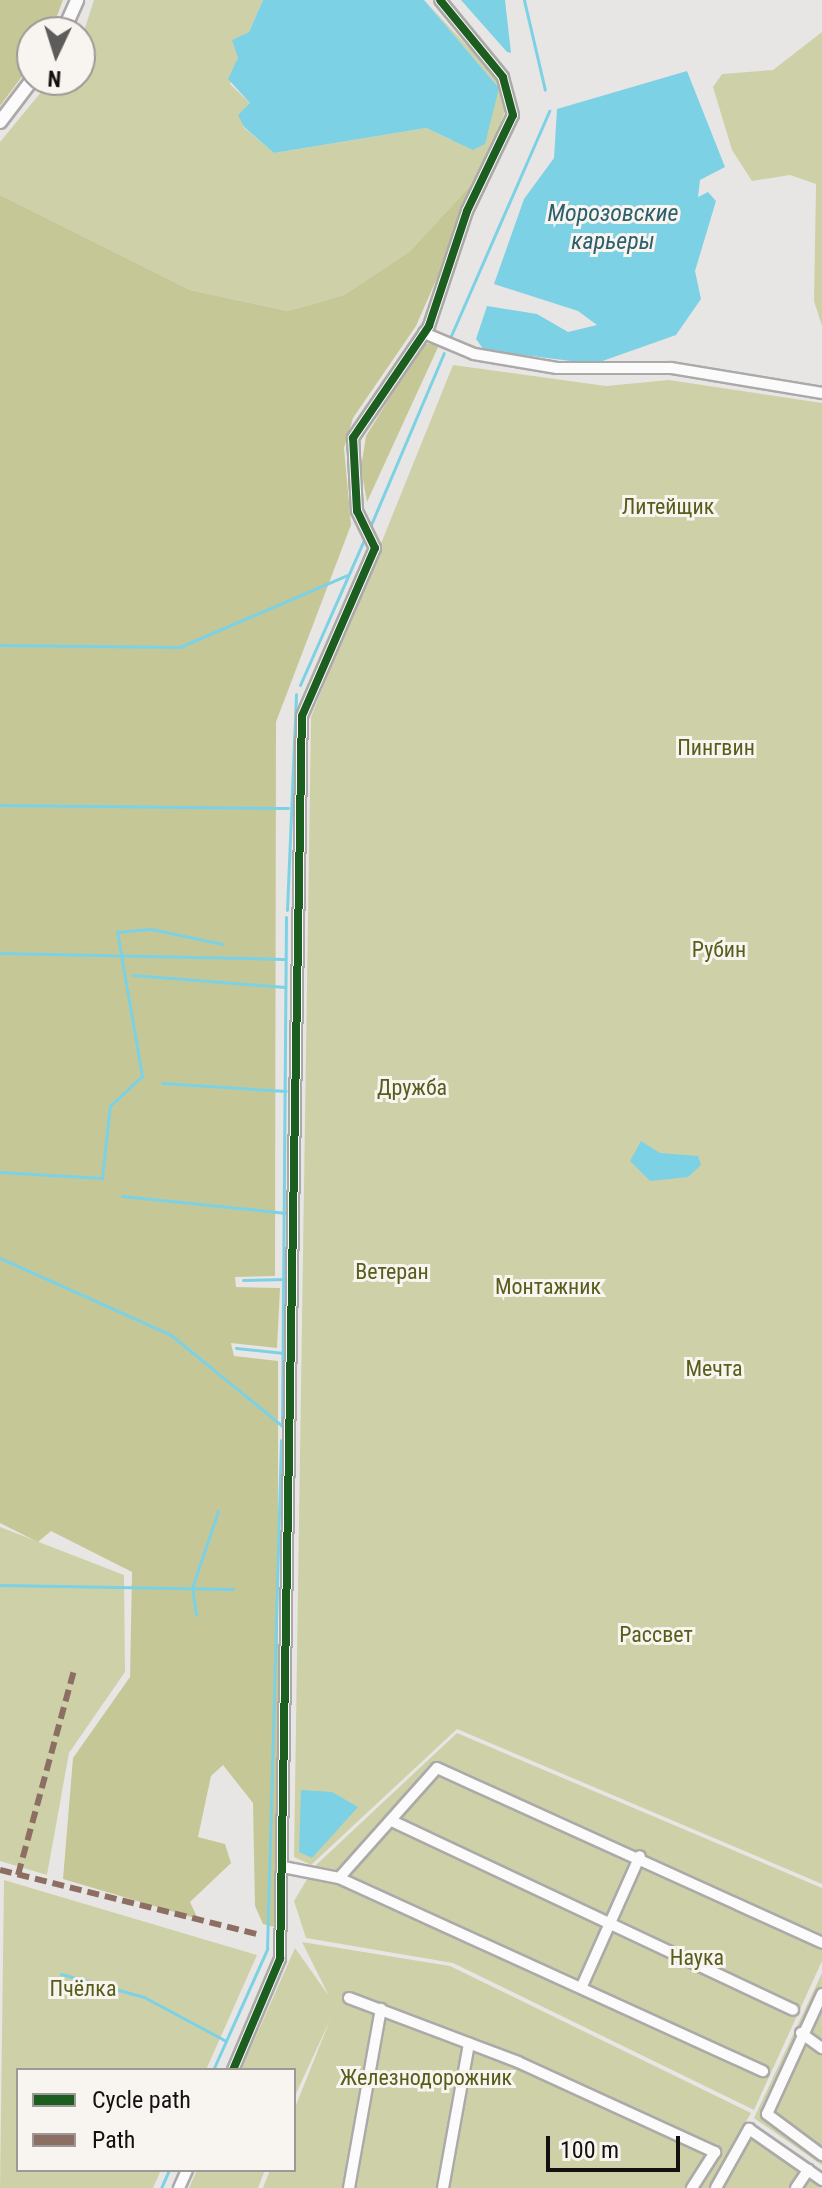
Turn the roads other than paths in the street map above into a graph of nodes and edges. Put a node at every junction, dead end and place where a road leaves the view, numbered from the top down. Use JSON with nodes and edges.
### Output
{"nodes":[{"id":1,"x":440,"y":0,"type":"edge"},
{"id":2,"x":20,"y":96,"type":"edge"},
{"id":3,"x":0,"y":122,"type":"edge"},
{"id":4,"x":424,"y":333,"type":"junction"},
{"id":5,"x":822,"y":393,"type":"edge"},
{"id":6,"x":394,"y":1822,"type":"junction"},
{"id":7,"x":640,"y":1856,"type":"junction"},
{"id":8,"x":283,"y":1867,"type":"junction"},
{"id":9,"x":339,"y":1878,"type":"junction"},
{"id":10,"x":611,"y":1920,"type":"junction"},
{"id":11,"x":822,"y":1943,"type":"edge"},
{"id":12,"x":582,"y":1986,"type":"junction"},
{"id":13,"x":822,"y":1994,"type":"edge"},
{"id":14,"x":349,"y":1998,"type":"dead end"},
{"id":15,"x":381,"y":2009,"type":"junction"},
{"id":16,"x":793,"y":2010,"type":"dead end"},
{"id":17,"x":801,"y":2033,"type":"junction"},
{"id":18,"x":469,"y":2043,"type":"junction"},
{"id":19,"x":822,"y":2048,"type":"edge"},
{"id":20,"x":234,"y":2068,"type":"edge"},
{"id":21,"x":763,"y":2071,"type":"dead end"},
{"id":22,"x":822,"y":2155,"type":"edge"},
{"id":23,"x":808,"y":2170,"type":"junction"},
{"id":24,"x":822,"y":2180,"type":"edge"},
{"id":25,"x":349,"y":2188,"type":"edge"},
{"id":26,"x":443,"y":2188,"type":"edge"},
{"id":27,"x":692,"y":2188,"type":"edge"},
{"id":28,"x":716,"y":2188,"type":"edge"},
{"id":29,"x":796,"y":2188,"type":"edge"}],
"edges":[{"from":1,"to":4,"type":"street"},
{"from":2,"to":3,"type":"street"},
{"from":4,"to":5,"type":"street"},
{"from":4,"to":8,"type":"street"},
{"from":6,"to":7,"type":"street"},
{"from":6,"to":9,"type":"street"},
{"from":6,"to":10,"type":"street"},
{"from":7,"to":10,"type":"street"},
{"from":7,"to":11,"type":"street"},
{"from":8,"to":9,"type":"street"},
{"from":8,"to":20,"type":"street"},
{"from":9,"to":12,"type":"street"},
{"from":10,"to":12,"type":"street"},
{"from":10,"to":16,"type":"street"},
{"from":12,"to":21,"type":"street"},
{"from":13,"to":17,"type":"street"},
{"from":14,"to":15,"type":"street"},
{"from":15,"to":18,"type":"street"},
{"from":15,"to":25,"type":"street"},
{"from":17,"to":19,"type":"street"},
{"from":17,"to":22,"type":"street"},
{"from":18,"to":26,"type":"street"},
{"from":18,"to":27,"type":"street"},
{"from":23,"to":24,"type":"street"},
{"from":23,"to":28,"type":"street"},
{"from":23,"to":29,"type":"street"}]}
